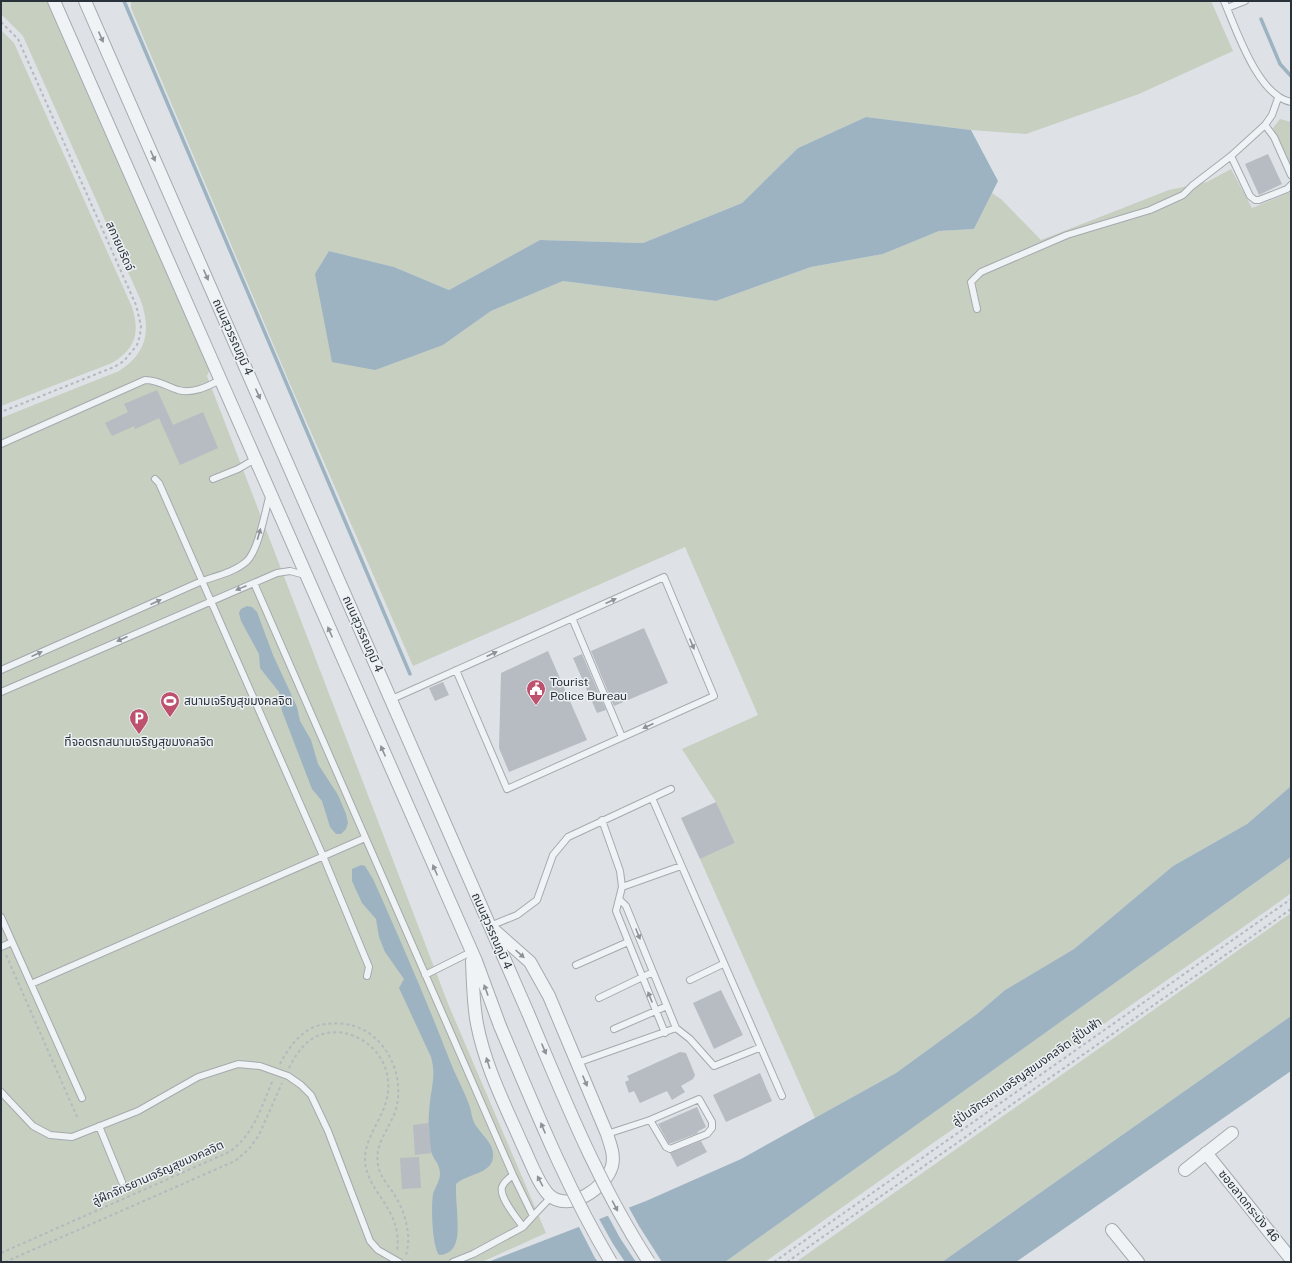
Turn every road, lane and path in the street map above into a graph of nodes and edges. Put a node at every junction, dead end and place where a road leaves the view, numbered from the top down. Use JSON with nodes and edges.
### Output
{"nodes":[{"id":1,"x":54,"y":1,"type":"edge"},
{"id":2,"x":86,"y":1,"type":"edge"},
{"id":3,"x":1224,"y":1,"type":"edge"},
{"id":4,"x":1245,"y":1,"type":"edge"},
{"id":5,"x":1227,"y":8,"type":"junction"},
{"id":6,"x":1,"y":22,"type":"edge"},
{"id":7,"x":1278,"y":98,"type":"junction"},
{"id":8,"x":1291,"y":102,"type":"edge"},
{"id":9,"x":1265,"y":125,"type":"junction"},
{"id":10,"x":1231,"y":156,"type":"junction"},
{"id":11,"x":1291,"y":175,"type":"edge"},
{"id":12,"x":1291,"y":185,"type":"edge"},
{"id":13,"x":977,"y":309,"type":"dead end"},
{"id":14,"x":220,"y":380,"type":"junction"},
{"id":15,"x":1,"y":412,"type":"edge"},
{"id":16,"x":1,"y":444,"type":"edge"},
{"id":17,"x":255,"y":459,"type":"junction"},
{"id":18,"x":155,"y":479,"type":"dead end"},
{"id":19,"x":213,"y":479,"type":"dead end"},
{"id":20,"x":270,"y":494,"type":"junction"},
{"id":21,"x":305,"y":575,"type":"junction"},
{"id":22,"x":202,"y":581,"type":"junction"},
{"id":23,"x":254,"y":583,"type":"junction"},
{"id":24,"x":211,"y":600,"type":"junction"},
{"id":25,"x":572,"y":618,"type":"junction"},
{"id":26,"x":1,"y":670,"type":"edge"},
{"id":27,"x":456,"y":670,"type":"junction"},
{"id":28,"x":1,"y":692,"type":"edge"},
{"id":29,"x":392,"y":698,"type":"junction"},
{"id":30,"x":622,"y":737,"type":"junction"},
{"id":31,"x":672,"y":789,"type":"dead end"},
{"id":32,"x":652,"y":798,"type":"junction"},
{"id":33,"x":602,"y":820,"type":"junction"},
{"id":34,"x":365,"y":838,"type":"junction"},
{"id":35,"x":323,"y":856,"type":"junction"},
{"id":36,"x":681,"y":866,"type":"junction"},
{"id":37,"x":622,"y":888,"type":"junction"},
{"id":38,"x":1291,"y":899,"type":"edge"},
{"id":39,"x":620,"y":900,"type":"junction"},
{"id":40,"x":1291,"y":909,"type":"edge"},
{"id":41,"x":1,"y":917,"type":"edge"},
{"id":42,"x":491,"y":927,"type":"junction"},
{"id":43,"x":12,"y":942,"type":"junction"},
{"id":44,"x":628,"y":942,"type":"junction"},
{"id":45,"x":2,"y":947,"type":"edge"},
{"id":46,"x":471,"y":953,"type":"junction"},
{"id":47,"x":723,"y":964,"type":"junction"},
{"id":48,"x":576,"y":965,"type":"dead end"},
{"id":49,"x":653,"y":972,"type":"junction"},
{"id":50,"x":425,"y":975,"type":"junction"},
{"id":51,"x":367,"y":976,"type":"dead end"},
{"id":52,"x":643,"y":977,"type":"junction"},
{"id":53,"x":690,"y":980,"type":"dead end"},
{"id":54,"x":31,"y":984,"type":"junction"},
{"id":55,"x":599,"y":998,"type":"dead end"},
{"id":56,"x":667,"y":1006,"type":"junction"},
{"id":57,"x":656,"y":1010,"type":"junction"},
{"id":58,"x":676,"y":1028,"type":"junction"},
{"id":59,"x":614,"y":1029,"type":"dead end"},
{"id":60,"x":665,"y":1033,"type":"junction"},
{"id":61,"x":759,"y":1048,"type":"junction"},
{"id":62,"x":577,"y":1063,"type":"junction"},
{"id":63,"x":277,"y":1072,"type":"junction"},
{"id":64,"x":285,"y":1075,"type":"junction"},
{"id":65,"x":1,"y":1092,"type":"edge"},
{"id":66,"x":782,"y":1096,"type":"dead end"},
{"id":67,"x":82,"y":1098,"type":"dead end"},
{"id":68,"x":78,"y":1119,"type":"dead end"},
{"id":69,"x":650,"y":1120,"type":"junction"},
{"id":70,"x":99,"y":1126,"type":"junction"},
{"id":71,"x":1232,"y":1133,"type":"dead end"},
{"id":72,"x":607,"y":1134,"type":"junction"},
{"id":73,"x":1206,"y":1153,"type":"junction"},
{"id":74,"x":1185,"y":1170,"type":"dead end"},
{"id":75,"x":513,"y":1175,"type":"junction"},
{"id":76,"x":122,"y":1182,"type":"dead end"},
{"id":77,"x":551,"y":1197,"type":"junction"},
{"id":78,"x":533,"y":1216,"type":"junction"},
{"id":79,"x":523,"y":1227,"type":"junction"},
{"id":80,"x":1112,"y":1230,"type":"dead end"},
{"id":81,"x":1,"y":1253,"type":"edge"},
{"id":82,"x":405,"y":1256,"type":"dead end"},
{"id":83,"x":1290,"y":1257,"type":"edge"},
{"id":84,"x":397,"y":1261,"type":"edge"},
{"id":85,"x":5,"y":1262,"type":"edge"},
{"id":86,"x":453,"y":1262,"type":"edge"},
{"id":87,"x":611,"y":1262,"type":"edge"},
{"id":88,"x":649,"y":1262,"type":"edge"},
{"id":89,"x":774,"y":1262,"type":"edge"},
{"id":90,"x":787,"y":1262,"type":"edge"},
{"id":91,"x":1138,"y":1262,"type":"edge"}],
"edges":[{"from":1,"to":14,"type":"street"},
{"from":2,"to":29,"type":"street","name":"ถนนสุวรรณภูมิ 4","one_way":true},
{"from":3,"to":5,"type":"lane"},
{"from":4,"to":5,"type":"lane"},
{"from":5,"to":7,"type":"lane"},
{"from":6,"to":15,"type":"path","name":"สกายบริดจ์"},
{"from":7,"to":8,"type":"lane"},
{"from":7,"to":9,"type":"lane"},
{"from":9,"to":10,"type":"lane"},
{"from":9,"to":11,"type":"lane"},
{"from":10,"to":12,"type":"lane"},
{"from":10,"to":13,"type":"lane"},
{"from":14,"to":16,"type":"lane"},
{"from":14,"to":17,"type":"street"},
{"from":17,"to":19,"type":"lane"},
{"from":17,"to":20,"type":"street"},
{"from":18,"to":22,"type":"lane"},
{"from":20,"to":21,"type":"street"},
{"from":22,"to":20,"type":"lane","one_way":true},
{"from":21,"to":23,"type":"lane"},
{"from":46,"to":21,"type":"street","one_way":true},
{"from":22,"to":24,"type":"lane"},
{"from":26,"to":22,"type":"lane","one_way":true},
{"from":23,"to":24,"type":"lane","one_way":true},
{"from":23,"to":34,"type":"lane"},
{"from":24,"to":28,"type":"lane","one_way":true},
{"from":24,"to":35,"type":"lane"},
{"from":27,"to":25,"type":"lane","one_way":true},
{"from":25,"to":30,"type":"lane"},
{"from":25,"to":30,"type":"lane","one_way":true},
{"from":27,"to":29,"type":"lane"},
{"from":27,"to":30,"type":"lane"},
{"from":29,"to":42,"type":"street","name":"ถนนสุวรรณภูมิ 4"},
{"from":31,"to":32,"type":"lane"},
{"from":32,"to":33,"type":"lane"},
{"from":32,"to":36,"type":"lane"},
{"from":33,"to":37,"type":"lane"},
{"from":33,"to":42,"type":"lane"},
{"from":34,"to":35,"type":"lane"},
{"from":34,"to":50,"type":"lane"},
{"from":35,"to":51,"type":"lane"},
{"from":35,"to":54,"type":"lane"},
{"from":36,"to":37,"type":"lane"},
{"from":36,"to":47,"type":"lane"},
{"from":37,"to":39,"type":"lane"},
{"from":38,"to":89,"type":"path","name":"ลู่ปั่นจักรยานเจริญสุขมงคลจิต ลู่ปั่นฟ้า"},
{"from":39,"to":44,"type":"lane"},
{"from":39,"to":49,"type":"lane","one_way":true},
{"from":40,"to":90,"type":"path"},
{"from":41,"to":43,"type":"lane"},
{"from":42,"to":62,"type":"street","one_way":true},
{"from":42,"to":88,"type":"street","name":"ถนนสุวรรณภูมิ 4","one_way":true,"bridge":true},
{"from":43,"to":45,"type":"lane"},
{"from":43,"to":54,"type":"lane"},
{"from":44,"to":48,"type":"lane"},
{"from":44,"to":52,"type":"lane"},
{"from":45,"to":68,"type":"path"},
{"from":46,"to":50,"type":"lane"},
{"from":77,"to":46,"type":"street","one_way":true},
{"from":87,"to":46,"type":"street","one_way":true,"bridge":true},
{"from":47,"to":53,"type":"lane"},
{"from":47,"to":61,"type":"lane"},
{"from":49,"to":52,"type":"lane"},
{"from":49,"to":56,"type":"lane"},
{"from":50,"to":75,"type":"lane"},
{"from":52,"to":55,"type":"lane"},
{"from":57,"to":52,"type":"lane","one_way":true},
{"from":54,"to":67,"type":"lane"},
{"from":56,"to":57,"type":"lane"},
{"from":56,"to":58,"type":"lane"},
{"from":57,"to":59,"type":"lane"},
{"from":57,"to":60,"type":"lane"},
{"from":58,"to":60,"type":"lane"},
{"from":58,"to":61,"type":"lane"},
{"from":60,"to":62,"type":"lane"},
{"from":61,"to":66,"type":"lane"},
{"from":62,"to":72,"type":"street","one_way":true},
{"from":63,"to":64,"type":"lane"},
{"from":63,"to":70,"type":"lane"},
{"from":63,"to":81,"type":"path","name":"ลู่ฝึกจักรยานเจริญสุขมงคลจิต"},
{"from":63,"to":82,"type":"path","name":"ลู่ฝึกจักรยานเจริญสุขมงคลจิต"},
{"from":64,"to":84,"type":"lane"},
{"from":64,"to":84,"type":"path"},
{"from":64,"to":85,"type":"path"},
{"from":65,"to":70,"type":"lane"},
{"from":69,"to":69,"type":"lane"},
{"from":69,"to":72,"type":"lane"},
{"from":70,"to":76,"type":"lane"},
{"from":71,"to":73,"type":"street"},
{"from":72,"to":77,"type":"street"},
{"from":73,"to":74,"type":"street"},
{"from":73,"to":83,"type":"street","name":"ซอยลาดกระบัง 46"},
{"from":75,"to":78,"type":"lane"},
{"from":75,"to":79,"type":"lane"},
{"from":77,"to":78,"type":"lane"},
{"from":78,"to":79,"type":"lane"},
{"from":79,"to":86,"type":"lane"},
{"from":80,"to":91,"type":"street"}]}
